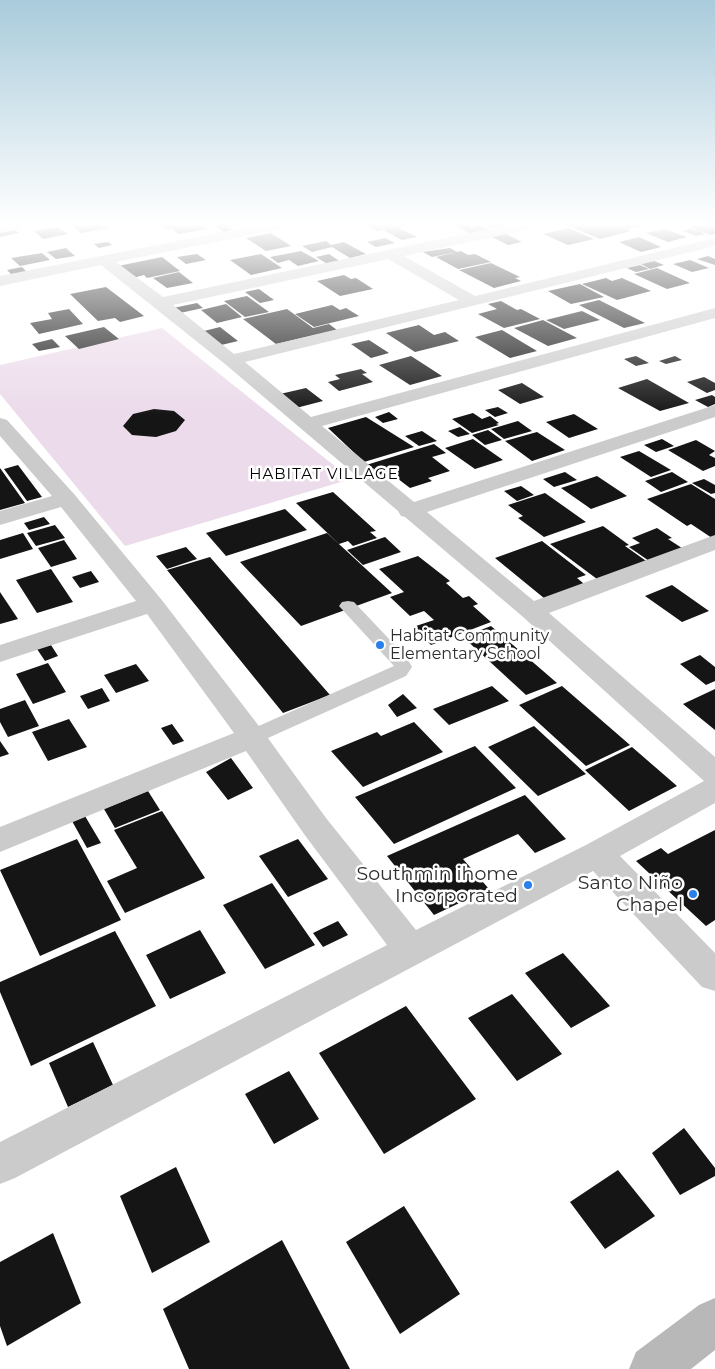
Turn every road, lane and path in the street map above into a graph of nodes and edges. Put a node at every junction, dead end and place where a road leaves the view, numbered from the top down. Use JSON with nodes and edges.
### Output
{"nodes":[{"id":1,"x":139,"y":287,"type":"edge"},
{"id":2,"x":235,"y":287,"type":"edge"},
{"id":3,"x":448,"y":287,"type":"edge"},
{"id":4,"x":531,"y":287,"type":"edge"},
{"id":5,"x":473,"y":301,"type":"junction"},
{"id":6,"x":160,"y":303,"type":"junction"},
{"id":7,"x":715,"y":313,"type":"edge"},
{"id":8,"x":230,"y":360,"type":"junction"},
{"id":9,"x":715,"y":412,"type":"edge"},
{"id":10,"x":0,"y":424,"type":"edge"},
{"id":11,"x":307,"y":424,"type":"junction"},
{"id":12,"x":66,"y":499,"type":"junction"},
{"id":13,"x":409,"y":511,"type":"junction"},
{"id":14,"x":0,"y":518,"type":"edge"},
{"id":15,"x":715,"y":542,"type":"edge"},
{"id":16,"x":152,"y":604,"type":"junction"},
{"id":17,"x":348,"y":606,"type":"dead end"},
{"id":18,"x":531,"y":612,"type":"junction"},
{"id":19,"x":0,"y":654,"type":"edge"},
{"id":20,"x":252,"y":737,"type":"junction"},
{"id":21,"x":715,"y":774,"type":"edge"},
{"id":22,"x":715,"y":789,"type":"edge"},
{"id":23,"x":0,"y":840,"type":"edge"},
{"id":24,"x":597,"y":854,"type":"junction"},
{"id":25,"x":412,"y":951,"type":"junction"},
{"id":26,"x":715,"y":976,"type":"edge"},
{"id":27,"x":0,"y":1164,"type":"edge"},
{"id":28,"x":715,"y":1321,"type":"edge"},
{"id":29,"x":653,"y":1369,"type":"edge"}],
"edges":[{"from":1,"to":6,"type":"street"},
{"from":2,"to":6,"type":"street"},
{"from":3,"to":5,"type":"street"},
{"from":4,"to":5,"type":"street"},
{"from":5,"to":8,"type":"street"},
{"from":6,"to":8,"type":"street"},
{"from":7,"to":11,"type":"street"},
{"from":8,"to":11,"type":"street"},
{"from":9,"to":13,"type":"street"},
{"from":10,"to":12,"type":"street"},
{"from":11,"to":13,"type":"street"},
{"from":12,"to":14,"type":"street"},
{"from":12,"to":16,"type":"street"},
{"from":13,"to":18,"type":"street"},
{"from":15,"to":18,"type":"street"},
{"from":16,"to":19,"type":"street"},
{"from":16,"to":20,"type":"street"},
{"from":17,"to":20,"type":"lane"},
{"from":18,"to":21,"type":"street"},
{"from":20,"to":23,"type":"street"},
{"from":20,"to":25,"type":"street"},
{"from":22,"to":24,"type":"street"},
{"from":24,"to":25,"type":"street"},
{"from":24,"to":26,"type":"street"},
{"from":25,"to":27,"type":"street"},
{"from":28,"to":29,"type":"main road"}]}
